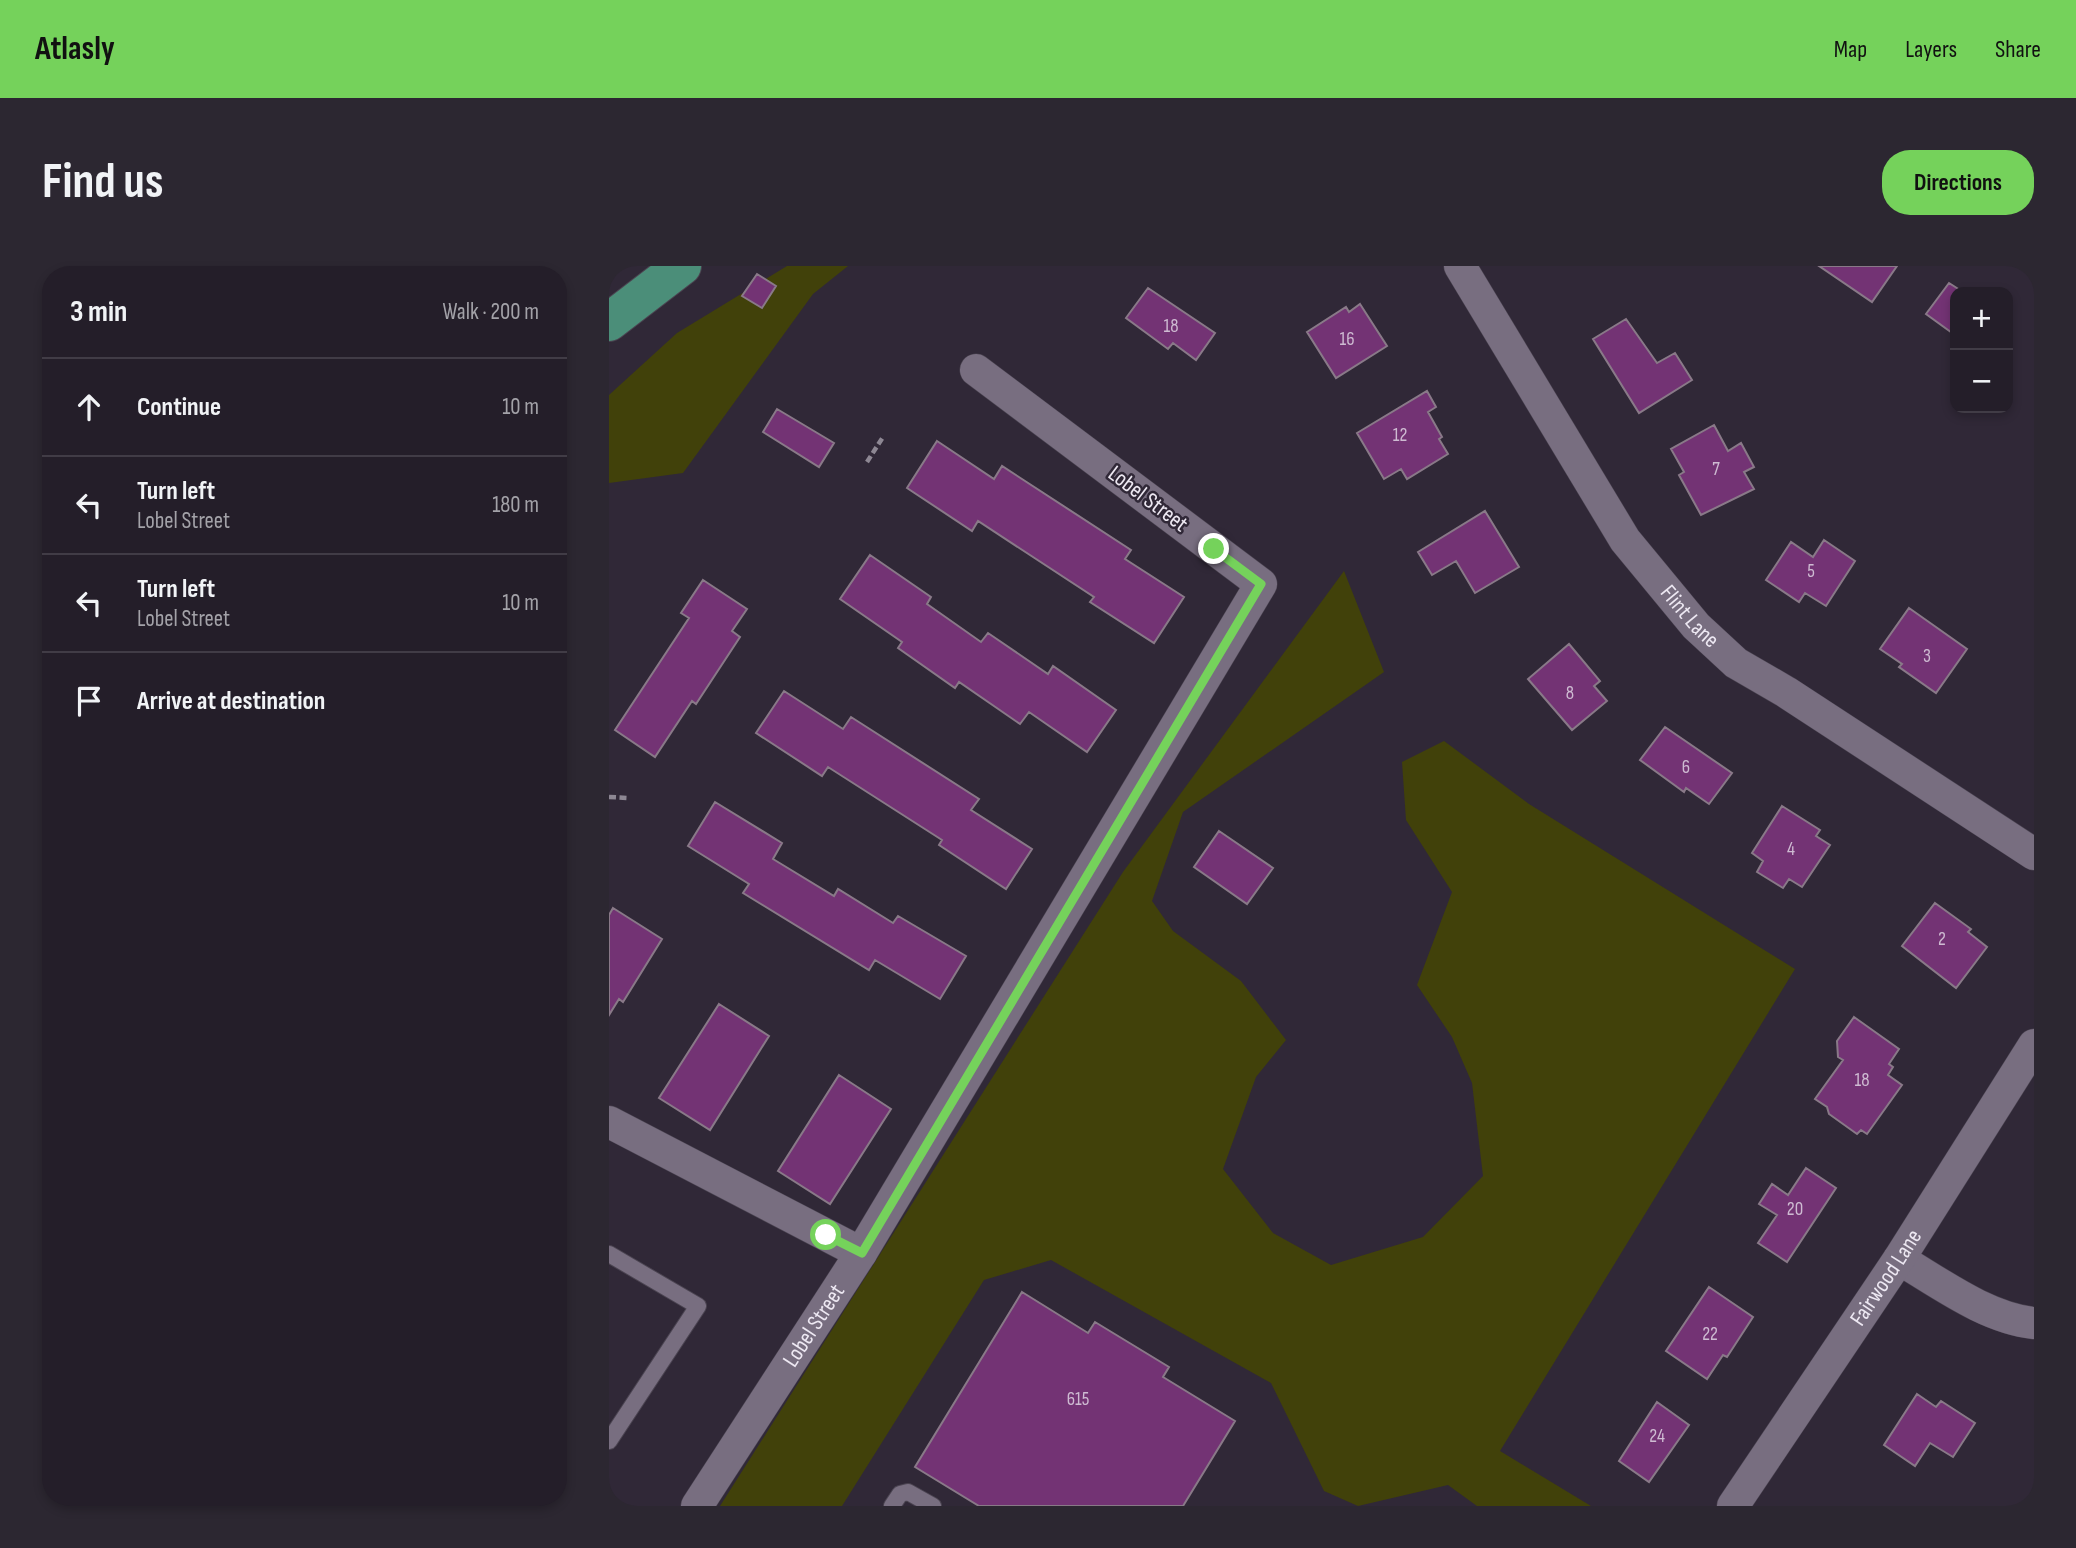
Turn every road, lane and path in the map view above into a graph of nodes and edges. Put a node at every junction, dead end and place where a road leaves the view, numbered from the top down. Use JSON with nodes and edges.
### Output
{"nodes":[{"id":1,"x":682,"y":266,"type":"edge"},
{"id":2,"x":1460,"y":266,"type":"edge"},
{"id":3,"x":609,"y":322,"type":"edge"},
{"id":4,"x":976,"y":370,"type":"dead end"},
{"id":5,"x":883,"y":437,"type":"dead end"},
{"id":6,"x":867,"y":462,"type":"dead end"},
{"id":7,"x":609,"y":797,"type":"edge"},
{"id":8,"x":628,"y":798,"type":"dead end"},
{"id":9,"x":2034,"y":854,"type":"edge"},
{"id":10,"x":2034,"y":1045,"type":"edge"},
{"id":11,"x":609,"y":1122,"type":"edge"},
{"id":12,"x":862,"y":1253,"type":"junction"},
{"id":13,"x":609,"y":1254,"type":"edge"},
{"id":14,"x":1899,"y":1259,"type":"junction"},
{"id":15,"x":2034,"y":1323,"type":"edge"},
{"id":16,"x":609,"y":1441,"type":"edge"},
{"id":17,"x":697,"y":1506,"type":"edge"},
{"id":18,"x":892,"y":1506,"type":"edge"},
{"id":19,"x":933,"y":1506,"type":"edge"},
{"id":20,"x":1734,"y":1506,"type":"edge"}],
"edges":[{"from":1,"to":3,"type":"highway"},
{"from":2,"to":9,"type":"street","name":"Flint Lane"},
{"from":4,"to":12,"type":"street","name":"Lobel Street"},
{"from":5,"to":6,"type":"path"},
{"from":7,"to":8,"type":"path"},
{"from":10,"to":14,"type":"street","name":"Fairwood Lane"},
{"from":11,"to":12,"type":"street"},
{"from":12,"to":17,"type":"street","name":"Lobel Street"},
{"from":13,"to":16,"type":"lane"},
{"from":14,"to":15,"type":"street"},
{"from":14,"to":20,"type":"street","name":"Fairwood Lane"},
{"from":18,"to":19,"type":"lane"}]}
